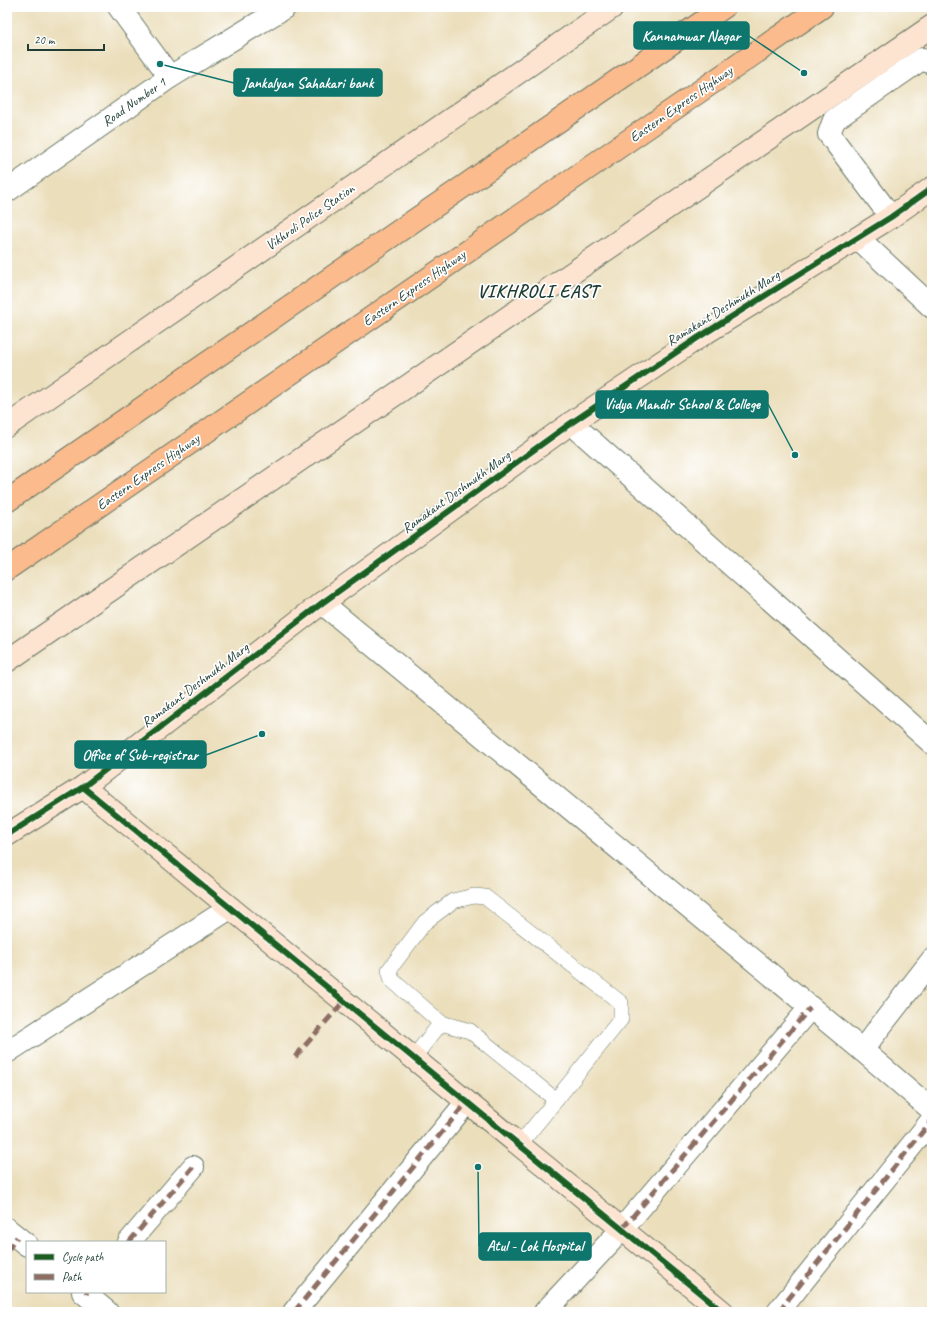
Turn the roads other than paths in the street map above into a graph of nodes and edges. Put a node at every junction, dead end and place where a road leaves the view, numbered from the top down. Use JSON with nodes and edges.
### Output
{"nodes":[{"id":1,"x":119,"y":7,"type":"edge"},
{"id":2,"x":285,"y":7,"type":"edge"},
{"id":3,"x":613,"y":7,"type":"edge"},
{"id":4,"x":724,"y":7,"type":"edge"},
{"id":5,"x":822,"y":7,"type":"edge"},
{"id":6,"x":932,"y":26,"type":"edge"},
{"id":7,"x":932,"y":63,"type":"edge"},
{"id":8,"x":170,"y":77,"type":"junction"},
{"id":9,"x":932,"y":188,"type":"edge"},
{"id":10,"x":7,"y":190,"type":"edge"},
{"id":11,"x":891,"y":217,"type":"junction"},
{"id":12,"x":858,"y":238,"type":"junction"},
{"id":13,"x":932,"y":307,"type":"edge"},
{"id":14,"x":571,"y":423,"type":"junction"},
{"id":15,"x":7,"y":426,"type":"edge"},
{"id":16,"x":7,"y":501,"type":"edge"},
{"id":17,"x":7,"y":570,"type":"edge"},
{"id":18,"x":322,"y":603,"type":"junction"},
{"id":19,"x":7,"y":661,"type":"edge"},
{"id":20,"x":932,"y":743,"type":"edge"},
{"id":21,"x":83,"y":786,"type":"junction"},
{"id":22,"x":7,"y":834,"type":"edge"},
{"id":23,"x":230,"y":908,"type":"junction"},
{"id":24,"x":932,"y":960,"type":"edge"},
{"id":25,"x":810,"y":1008,"type":"junction"},
{"id":26,"x":441,"y":1023,"type":"junction"},
{"id":27,"x":862,"y":1050,"type":"junction"},
{"id":28,"x":7,"y":1052,"type":"edge"},
{"id":29,"x":413,"y":1058,"type":"junction"},
{"id":30,"x":556,"y":1100,"type":"junction"},
{"id":31,"x":466,"y":1103,"type":"junction"},
{"id":32,"x":932,"y":1110,"type":"edge"},
{"id":33,"x":932,"y":1120,"type":"edge"},
{"id":34,"x":519,"y":1145,"type":"junction"},
{"id":35,"x":193,"y":1166,"type":"dead end"},
{"id":36,"x":622,"y":1229,"type":"junction"},
{"id":37,"x":130,"y":1241,"type":"edge"},
{"id":38,"x":85,"y":1293,"type":"edge"},
{"id":39,"x":107,"y":1312,"type":"edge"},
{"id":40,"x":294,"y":1312,"type":"edge"},
{"id":41,"x":545,"y":1312,"type":"edge"},
{"id":42,"x":723,"y":1312,"type":"edge"},
{"id":43,"x":778,"y":1312,"type":"edge"}],
"edges":[{"from":1,"to":8,"type":"street"},
{"from":2,"to":8,"type":"street","name":"Road Number 1"},
{"from":3,"to":15,"type":"street","name":"Vikhroli Police Station"},
{"from":4,"to":16,"type":"highway"},
{"from":5,"to":17,"type":"highway","name":"Eastern Express Highway"},
{"from":6,"to":19,"type":"street"},
{"from":7,"to":11,"type":"street"},
{"from":8,"to":10,"type":"street","name":"Road Number 1"},
{"from":9,"to":11,"type":"street","name":"Ramakant Deshmukh Marg"},
{"from":11,"to":12,"type":"street","name":"Ramakant Deshmukh Marg"},
{"from":12,"to":13,"type":"street"},
{"from":12,"to":14,"type":"street","name":"Ramakant Deshmukh Marg"},
{"from":14,"to":18,"type":"street","name":"Ramakant Deshmukh Marg"},
{"from":14,"to":20,"type":"street"},
{"from":18,"to":21,"type":"street","name":"Ramakant Deshmukh Marg"},
{"from":18,"to":25,"type":"street"},
{"from":21,"to":22,"type":"street","name":"Ramakant Deshmukh Marg"},
{"from":21,"to":23,"type":"street"},
{"from":23,"to":28,"type":"street"},
{"from":23,"to":29,"type":"street"},
{"from":24,"to":27,"type":"street"},
{"from":25,"to":27,"type":"street"},
{"from":25,"to":36,"type":"street"},
{"from":26,"to":29,"type":"lane"},
{"from":26,"to":30,"type":"lane"},
{"from":26,"to":30,"type":"lane"},
{"from":27,"to":32,"type":"street"},
{"from":29,"to":31,"type":"street"},
{"from":30,"to":34,"type":"lane"},
{"from":31,"to":34,"type":"street"},
{"from":31,"to":40,"type":"street"},
{"from":33,"to":43,"type":"street"},
{"from":34,"to":36,"type":"street"},
{"from":35,"to":37,"type":"street"},
{"from":36,"to":41,"type":"street"},
{"from":36,"to":42,"type":"street"},
{"from":38,"to":39,"type":"street"}]}
